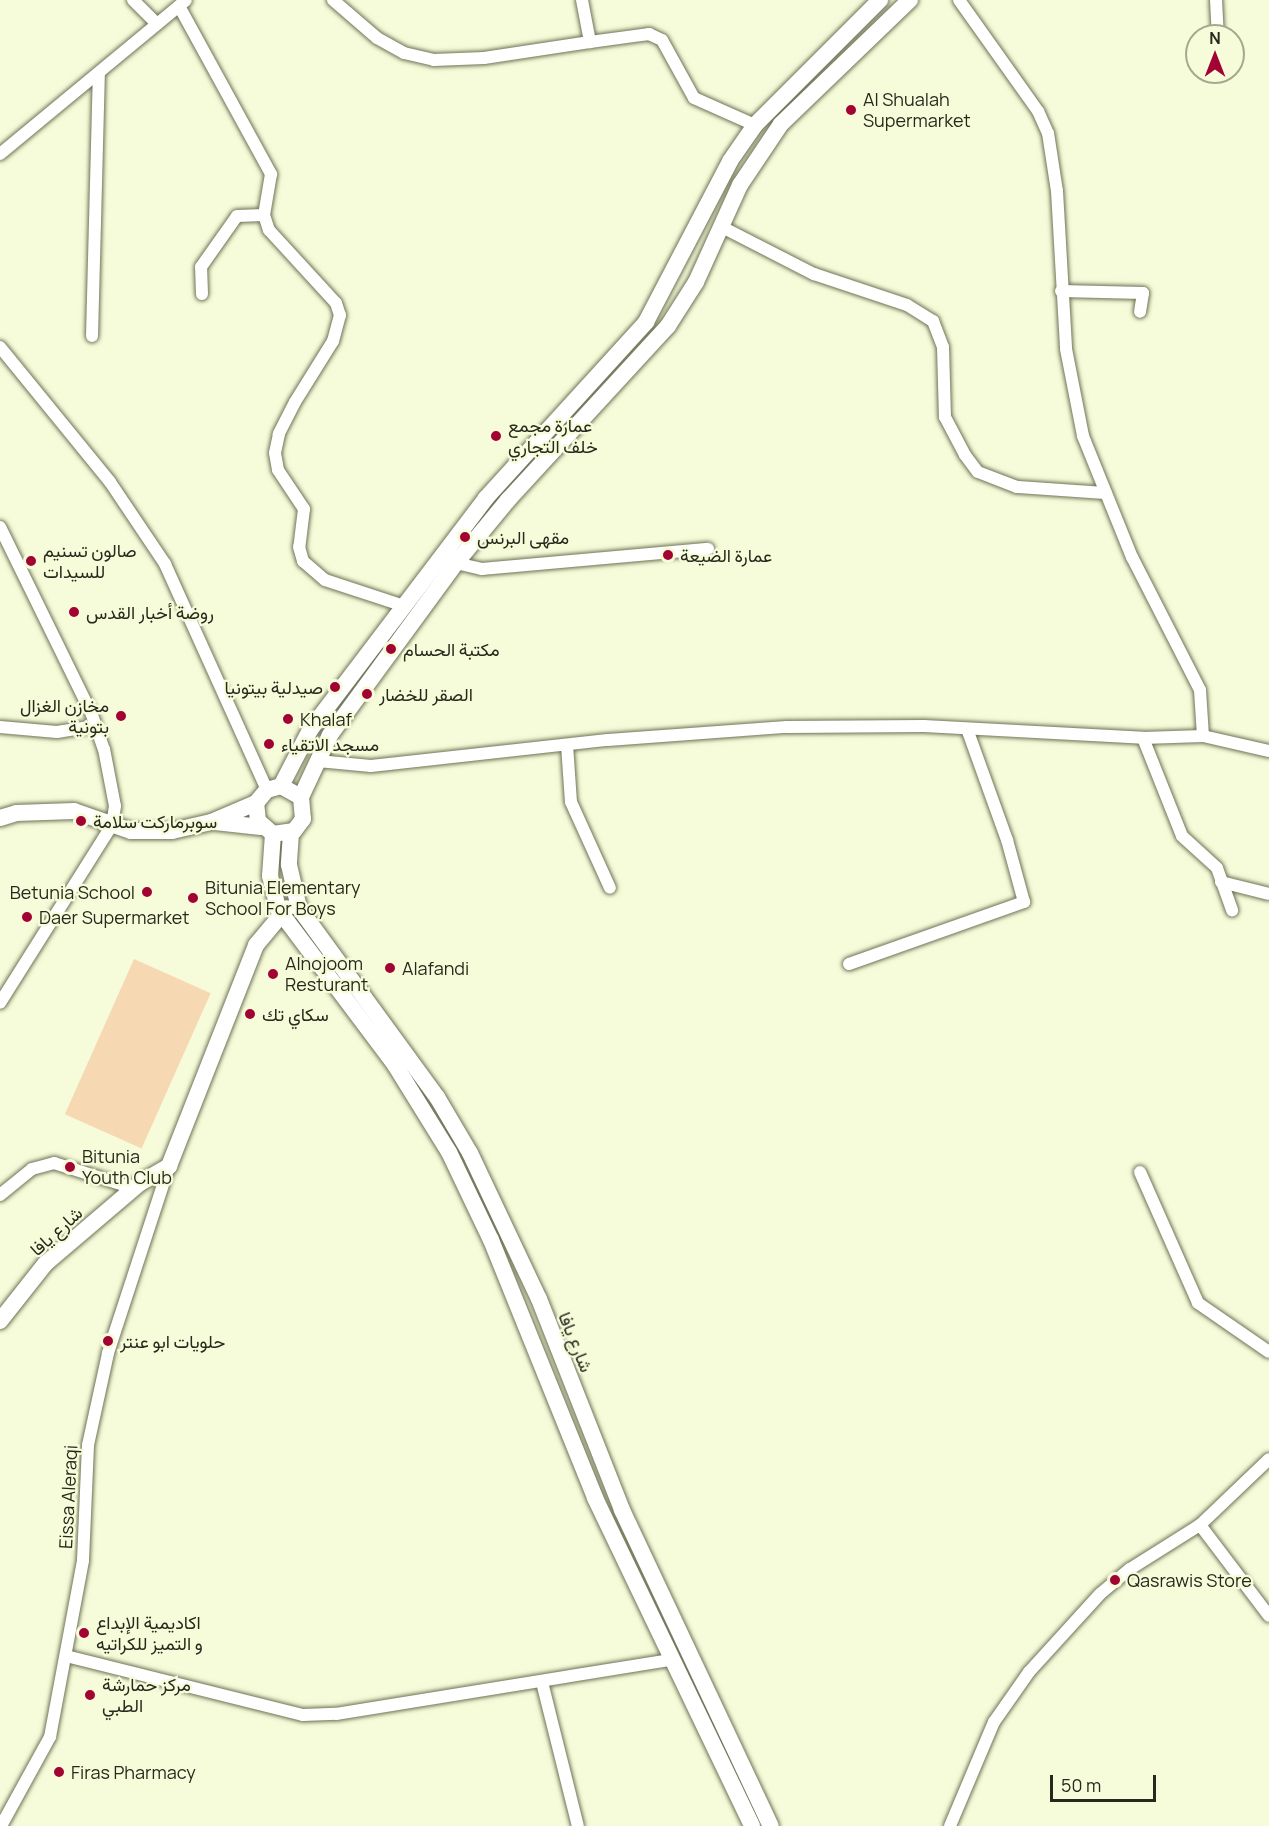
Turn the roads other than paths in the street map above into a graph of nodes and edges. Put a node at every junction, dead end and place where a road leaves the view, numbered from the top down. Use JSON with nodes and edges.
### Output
{"nodes":[{"id":1,"x":133,"y":0,"type":"edge"},
{"id":2,"x":333,"y":0,"type":"edge"},
{"id":3,"x":582,"y":0,"type":"edge"},
{"id":4,"x":880,"y":0,"type":"edge"},
{"id":5,"x":910,"y":0,"type":"edge"},
{"id":6,"x":959,"y":0,"type":"edge"},
{"id":7,"x":1216,"y":0,"type":"edge"},
{"id":8,"x":183,"y":3,"type":"edge"},
{"id":9,"x":158,"y":24,"type":"junction"},
{"id":10,"x":1217,"y":24,"type":"edge"},
{"id":11,"x":590,"y":42,"type":"junction"},
{"id":12,"x":99,"y":73,"type":"junction"},
{"id":13,"x":755,"y":125,"type":"junction"},
{"id":14,"x":0,"y":154,"type":"edge"},
{"id":15,"x":264,"y":215,"type":"junction"},
{"id":16,"x":720,"y":226,"type":"junction"},
{"id":17,"x":1061,"y":291,"type":"junction"},
{"id":18,"x":202,"y":294,"type":"dead end"},
{"id":19,"x":1140,"y":312,"type":"dead end"},
{"id":20,"x":92,"y":336,"type":"dead end"},
{"id":21,"x":0,"y":347,"type":"edge"},
{"id":22,"x":1106,"y":493,"type":"junction"},
{"id":23,"x":0,"y":527,"type":"edge"},
{"id":24,"x":708,"y":549,"type":"dead end"},
{"id":25,"x":456,"y":563,"type":"junction"},
{"id":26,"x":404,"y":606,"type":"junction"},
{"id":27,"x":0,"y":726,"type":"edge"},
{"id":28,"x":96,"y":726,"type":"junction"},
{"id":29,"x":967,"y":729,"type":"junction"},
{"id":30,"x":1203,"y":736,"type":"junction"},
{"id":31,"x":1143,"y":738,"type":"junction"},
{"id":32,"x":567,"y":745,"type":"junction"},
{"id":33,"x":1269,"y":751,"type":"edge"},
{"id":34,"x":318,"y":761,"type":"junction"},
{"id":35,"x":268,"y":793,"type":"junction"},
{"id":36,"x":301,"y":797,"type":"junction"},
{"id":37,"x":0,"y":818,"type":"edge"},
{"id":38,"x":211,"y":822,"type":"junction"},
{"id":39,"x":112,"y":825,"type":"junction"},
{"id":40,"x":267,"y":831,"type":"junction"},
{"id":41,"x":291,"y":833,"type":"junction"},
{"id":42,"x":1221,"y":882,"type":"junction"},
{"id":43,"x":610,"y":888,"type":"dead end"},
{"id":44,"x":1269,"y":894,"type":"edge"},
{"id":45,"x":296,"y":900,"type":"junction"},
{"id":46,"x":1232,"y":910,"type":"dead end"},
{"id":47,"x":281,"y":914,"type":"junction"},
{"id":48,"x":849,"y":964,"type":"dead end"},
{"id":49,"x":0,"y":1003,"type":"edge"},
{"id":50,"x":169,"y":1166,"type":"junction"},
{"id":51,"x":1140,"y":1172,"type":"dead end"},
{"id":52,"x":133,"y":1188,"type":"junction"},
{"id":53,"x":0,"y":1196,"type":"edge"},
{"id":54,"x":0,"y":1321,"type":"edge"},
{"id":55,"x":1269,"y":1352,"type":"edge"},
{"id":56,"x":1269,"y":1459,"type":"edge"},
{"id":57,"x":1200,"y":1525,"type":"junction"},
{"id":58,"x":1269,"y":1616,"type":"edge"},
{"id":59,"x":66,"y":1656,"type":"junction"},
{"id":60,"x":671,"y":1660,"type":"junction"},
{"id":61,"x":542,"y":1682,"type":"junction"},
{"id":62,"x":1,"y":1826,"type":"edge"},
{"id":63,"x":578,"y":1826,"type":"edge"},
{"id":64,"x":752,"y":1826,"type":"edge"},
{"id":65,"x":771,"y":1826,"type":"edge"},
{"id":66,"x":950,"y":1826,"type":"edge"}],
"edges":[{"from":1,"to":9,"type":"street"},
{"from":2,"to":11,"type":"street"},
{"from":3,"to":11,"type":"street"},
{"from":4,"to":13,"type":"street"},
{"from":5,"to":16,"type":"street"},
{"from":6,"to":17,"type":"street"},
{"from":7,"to":10,"type":"street"},
{"from":8,"to":9,"type":"street"},
{"from":8,"to":15,"type":"street"},
{"from":9,"to":12,"type":"street"},
{"from":11,"to":13,"type":"street"},
{"from":12,"to":14,"type":"street"},
{"from":12,"to":20,"type":"street"},
{"from":13,"to":26,"type":"street"},
{"from":15,"to":18,"type":"street"},
{"from":15,"to":26,"type":"street"},
{"from":16,"to":22,"type":"street"},
{"from":16,"to":25,"type":"street"},
{"from":17,"to":19,"type":"street"},
{"from":17,"to":22,"type":"street"},
{"from":21,"to":35,"type":"street"},
{"from":22,"to":30,"type":"street"},
{"from":23,"to":28,"type":"street"},
{"from":24,"to":25,"type":"street"},
{"from":25,"to":34,"type":"street"},
{"from":26,"to":35,"type":"street"},
{"from":27,"to":28,"type":"street"},
{"from":28,"to":39,"type":"street"},
{"from":29,"to":31,"type":"street"},
{"from":29,"to":32,"type":"street"},
{"from":29,"to":48,"type":"street"},
{"from":30,"to":31,"type":"street"},
{"from":30,"to":33,"type":"street"},
{"from":31,"to":42,"type":"street"},
{"from":32,"to":34,"type":"street"},
{"from":32,"to":43,"type":"street"},
{"from":34,"to":36,"type":"street"},
{"from":35,"to":36,"type":"street"},
{"from":35,"to":38,"type":"street"},
{"from":35,"to":40,"type":"street"},
{"from":36,"to":41,"type":"street"},
{"from":37,"to":39,"type":"street"},
{"from":38,"to":39,"type":"street"},
{"from":38,"to":40,"type":"street"},
{"from":39,"to":49,"type":"street"},
{"from":40,"to":41,"type":"street"},
{"from":40,"to":47,"type":"street"},
{"from":41,"to":45,"type":"street","name":"شارع يافا"},
{"from":42,"to":44,"type":"street"},
{"from":42,"to":46,"type":"street"},
{"from":45,"to":47,"type":"street"},
{"from":45,"to":65,"type":"street","name":"شارع يافا"},
{"from":47,"to":50,"type":"street"},
{"from":47,"to":60,"type":"street"},
{"from":50,"to":52,"type":"street","name":"شارع يافا"},
{"from":50,"to":59,"type":"street","name":"Eissa Aleraqi"},
{"from":51,"to":55,"type":"street"},
{"from":52,"to":53,"type":"street"},
{"from":52,"to":54,"type":"street","name":"شارع يافا"},
{"from":56,"to":57,"type":"street"},
{"from":57,"to":58,"type":"street"},
{"from":57,"to":66,"type":"street"},
{"from":59,"to":61,"type":"street"},
{"from":59,"to":62,"type":"street","name":"Eissa Aleraqi"},
{"from":60,"to":61,"type":"street"},
{"from":60,"to":64,"type":"street"},
{"from":61,"to":63,"type":"street"}]}
